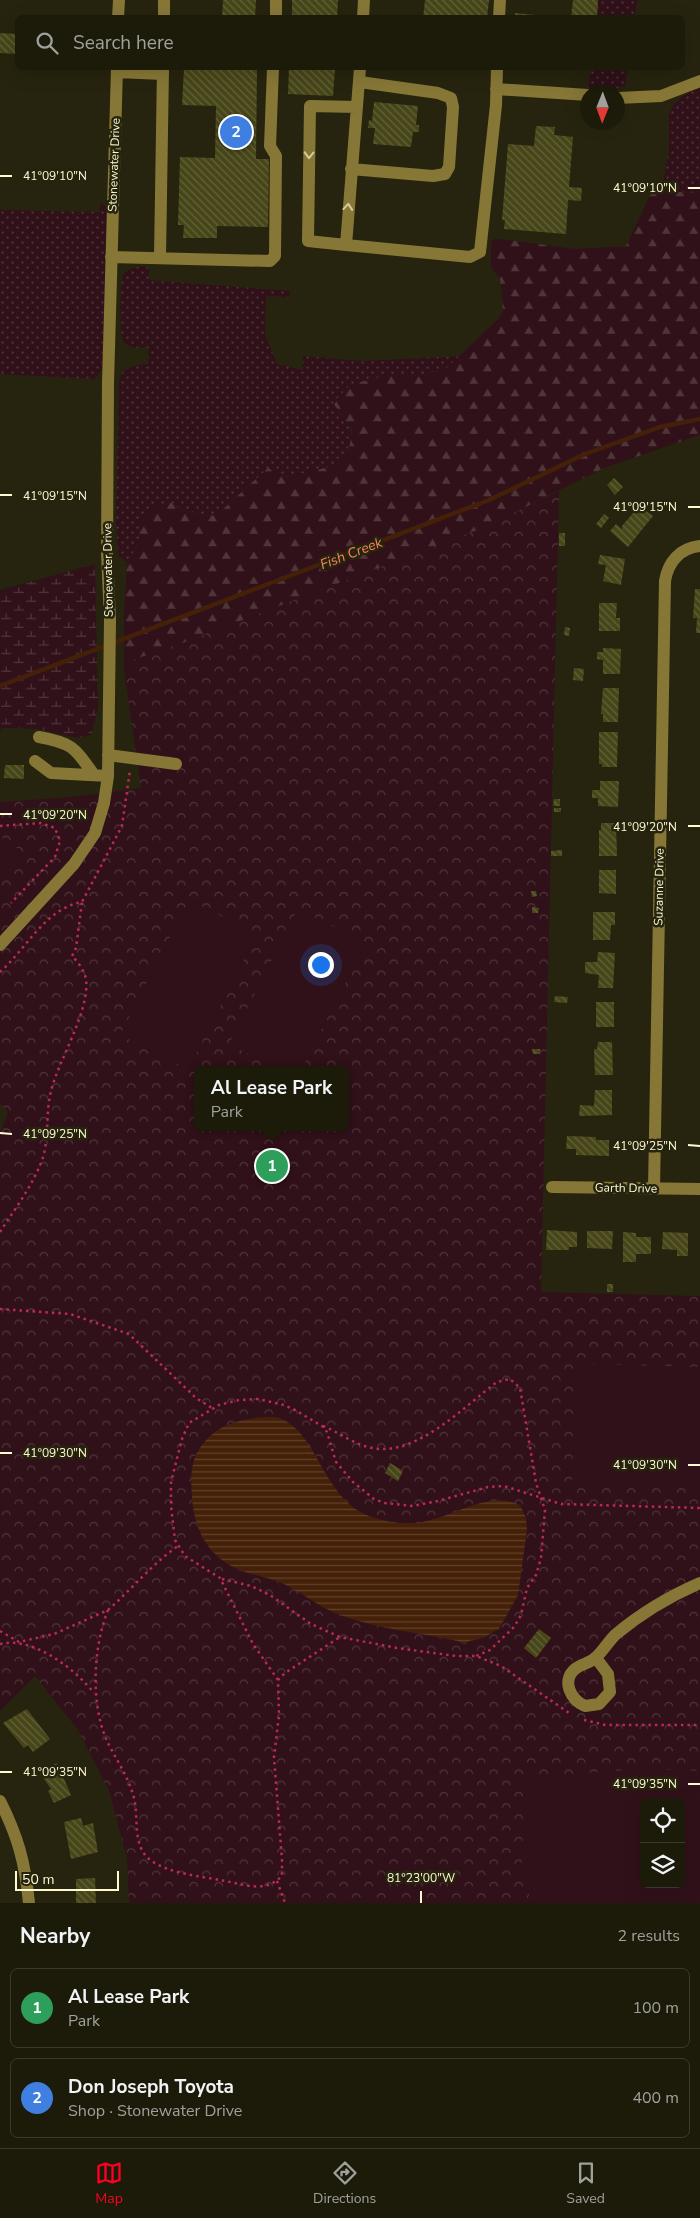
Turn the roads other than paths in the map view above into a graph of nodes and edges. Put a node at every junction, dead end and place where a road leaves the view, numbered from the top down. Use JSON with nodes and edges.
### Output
{"nodes":[{"id":1,"x":119,"y":0,"type":"edge"},
{"id":2,"x":164,"y":0,"type":"edge"},
{"id":3,"x":276,"y":0,"type":"edge"},
{"id":4,"x":364,"y":0,"type":"edge"},
{"id":5,"x":500,"y":0,"type":"edge"},
{"id":6,"x":118,"y":15,"type":"edge"},
{"id":7,"x":164,"y":15,"type":"edge"},
{"id":8,"x":276,"y":15,"type":"edge"},
{"id":9,"x":363,"y":15,"type":"edge"},
{"id":10,"x":499,"y":15,"type":"edge"},
{"id":11,"x":117,"y":70,"type":"edge"},
{"id":12,"x":274,"y":70,"type":"edge"},
{"id":13,"x":360,"y":70,"type":"edge"},
{"id":14,"x":497,"y":70,"type":"edge"},
{"id":15,"x":163,"y":71,"type":"edge"},
{"id":16,"x":700,"y":81,"type":"edge"},
{"id":17,"x":360,"y":82,"type":"junction"},
{"id":18,"x":496,"y":89,"type":"junction"},
{"id":19,"x":580,"y":95,"type":"edge"},
{"id":20,"x":625,"y":98,"type":"edge"},
{"id":21,"x":357,"y":107,"type":"junction"},
{"id":22,"x":352,"y":169,"type":"junction"},
{"id":23,"x":346,"y":245,"type":"junction"},
{"id":24,"x":111,"y":257,"type":"junction"},
{"id":25,"x":160,"y":258,"type":"junction"},
{"id":26,"x":700,"y":546,"type":"edge"},
{"id":27,"x":39,"y":737,"type":"dead end"},
{"id":28,"x":108,"y":755,"type":"junction"},
{"id":29,"x":35,"y":761,"type":"dead end"},
{"id":30,"x":176,"y":764,"type":"dead end"},
{"id":31,"x":94,"y":775,"type":"junction"},
{"id":32,"x":108,"y":776,"type":"junction"},
{"id":33,"x":0,"y":945,"type":"edge"},
{"id":34,"x":552,"y":1187,"type":"dead end"},
{"id":35,"x":654,"y":1189,"type":"junction"},
{"id":36,"x":700,"y":1189,"type":"edge"},
{"id":37,"x":700,"y":1583,"type":"edge"},
{"id":38,"x":596,"y":1658,"type":"dead end"},
{"id":39,"x":0,"y":1801,"type":"edge"},
{"id":40,"x":29,"y":1903,"type":"edge"}],
"edges":[{"from":1,"to":6,"type":"street"},
{"from":2,"to":7,"type":"street"},
{"from":3,"to":8,"type":"street"},
{"from":4,"to":9,"type":"street"},
{"from":5,"to":10,"type":"street"},
{"from":11,"to":15,"type":"street"},
{"from":11,"to":24,"type":"street","name":"Stonewater Drive"},
{"from":12,"to":25,"type":"street"},
{"from":13,"to":17,"type":"street"},
{"from":14,"to":18,"type":"street"},
{"from":15,"to":25,"type":"street"},
{"from":16,"to":20,"type":"street"},
{"from":17,"to":21,"type":"street"},
{"from":17,"to":22,"type":"street"},
{"from":18,"to":19,"type":"street"},
{"from":18,"to":23,"type":"street"},
{"from":21,"to":22,"type":"street"},
{"from":21,"to":23,"type":"street","one_way":true},
{"from":23,"to":22,"type":"street","one_way":true},
{"from":24,"to":25,"type":"street"},
{"from":24,"to":28,"type":"street","name":"Stonewater Drive"},
{"from":26,"to":35,"type":"street","name":"Suzanne Drive"},
{"from":27,"to":31,"type":"street"},
{"from":28,"to":30,"type":"street"},
{"from":28,"to":32,"type":"street","name":"Stonewater Drive"},
{"from":29,"to":31,"type":"street"},
{"from":31,"to":32,"type":"street"},
{"from":32,"to":33,"type":"street","name":"Stonewater Drive"},
{"from":34,"to":35,"type":"street","name":"Garth Drive"},
{"from":35,"to":36,"type":"street","name":"Garth Drive"},
{"from":37,"to":38,"type":"street"},
{"from":39,"to":40,"type":"street"}]}
